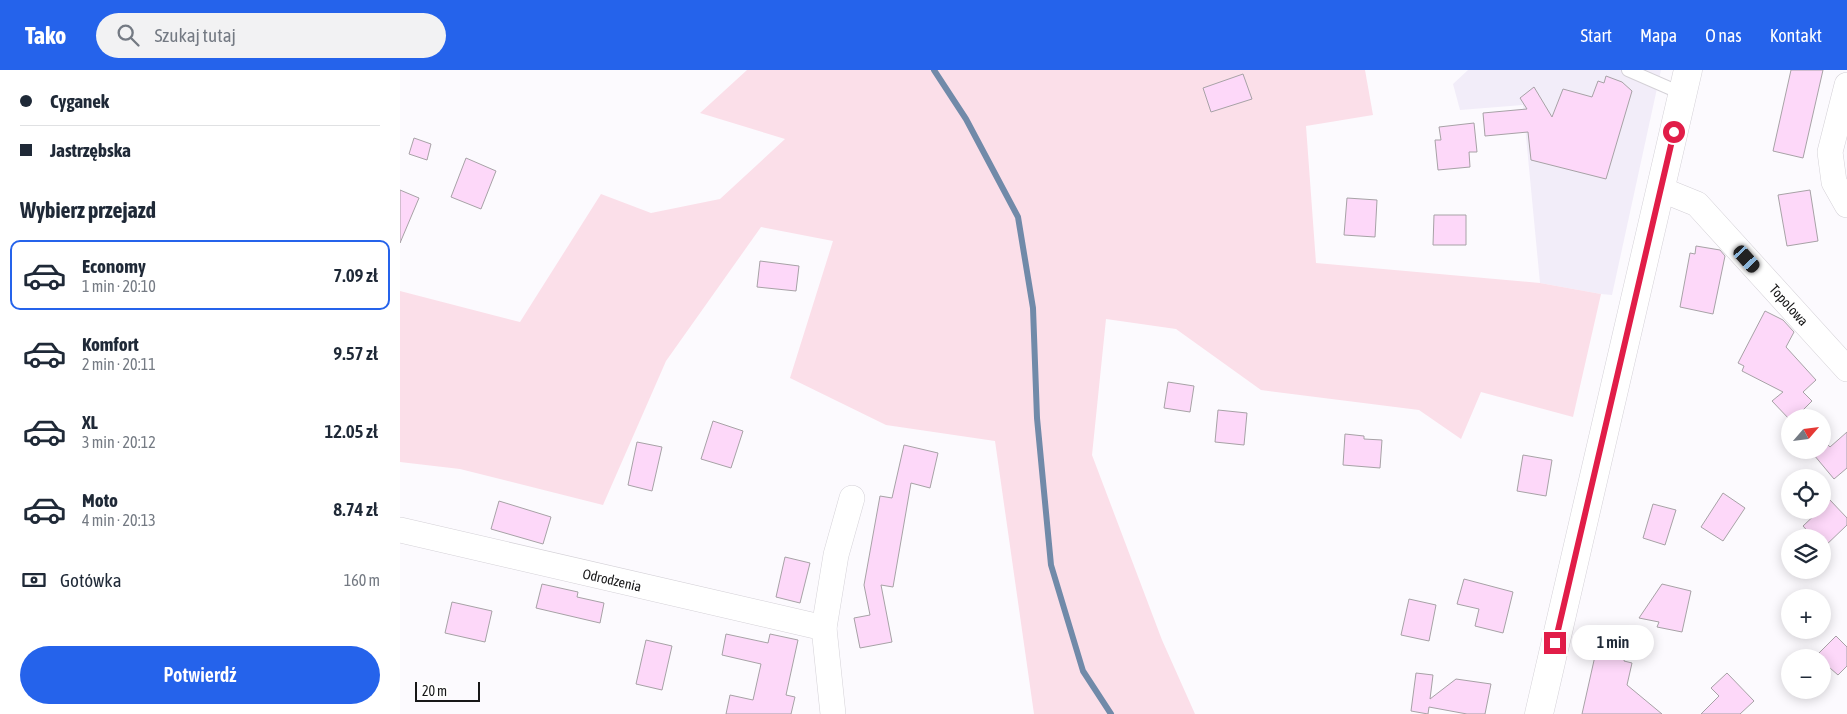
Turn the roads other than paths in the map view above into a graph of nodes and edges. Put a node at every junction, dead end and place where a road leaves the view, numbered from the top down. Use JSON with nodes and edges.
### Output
{"nodes":[{"id":1,"x":1628,"y":70,"type":"edge"},
{"id":2,"x":1686,"y":82,"type":"edge"},
{"id":3,"x":1847,"y":85,"type":"edge"},
{"id":4,"x":1660,"y":189,"type":"junction"},
{"id":5,"x":1847,"y":205,"type":"edge"},
{"id":6,"x":1847,"y":369,"type":"edge"},
{"id":7,"x":852,"y":498,"type":"dead end"},
{"id":8,"x":400,"y":530,"type":"edge"},
{"id":9,"x":824,"y":628,"type":"junction"},
{"id":10,"x":832,"y":714,"type":"edge"},
{"id":11,"x":1539,"y":714,"type":"edge"}],
"edges":[{"from":1,"to":2,"type":"lane"},
{"from":2,"to":4,"type":"main road"},
{"from":3,"to":5,"type":"street"},
{"from":4,"to":6,"type":"street","name":"Topolowa"},
{"from":4,"to":11,"type":"main road"},
{"from":7,"to":9,"type":"street"},
{"from":8,"to":9,"type":"street","name":"Odrodzenia"},
{"from":9,"to":10,"type":"street"}]}
